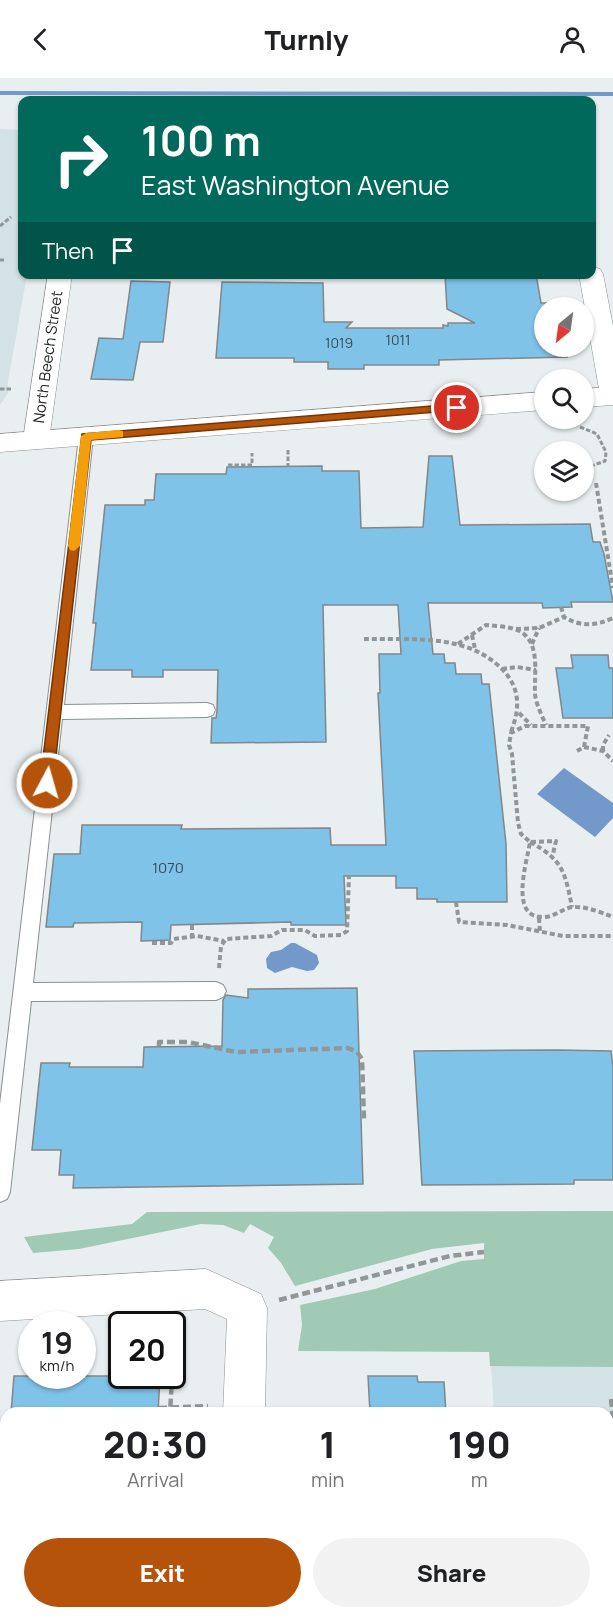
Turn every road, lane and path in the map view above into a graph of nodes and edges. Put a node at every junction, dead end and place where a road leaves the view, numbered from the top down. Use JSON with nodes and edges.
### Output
{"nodes":[{"id":1,"x":11,"y":217,"type":"dead end"},
{"id":2,"x":0,"y":226,"type":"edge"},
{"id":3,"x":59,"y":279,"type":"edge"},
{"id":4,"x":592,"y":279,"type":"edge"},
{"id":5,"x":13,"y":389,"type":"dead end"},
{"id":6,"x":0,"y":390,"type":"edge"},
{"id":7,"x":613,"y":396,"type":"edge"},
{"id":8,"x":594,"y":397,"type":"edge"},
{"id":9,"x":534,"y":402,"type":"edge"},
{"id":10,"x":585,"y":429,"type":"edge"},
{"id":11,"x":86,"y":436,"type":"junction"},
{"id":12,"x":36,"y":440,"type":"junction"},
{"id":13,"x":0,"y":443,"type":"edge"},
{"id":14,"x":288,"y":450,"type":"dead end"},
{"id":15,"x":252,"y":453,"type":"dead end"},
{"id":16,"x":228,"y":465,"type":"dead end"},
{"id":17,"x":594,"y":465,"type":"edge"},
{"id":18,"x":288,"y":466,"type":"dead end"},
{"id":19,"x":596,"y":483,"type":"dead end"},
{"id":20,"x":613,"y":588,"type":"edge"},
{"id":21,"x":561,"y":608,"type":"dead end"},
{"id":22,"x":564,"y":617,"type":"junction"},
{"id":23,"x":613,"y":618,"type":"edge"},
{"id":24,"x":539,"y":628,"type":"junction"},
{"id":25,"x":516,"y":629,"type":"junction"},
{"id":26,"x":472,"y":635,"type":"junction"},
{"id":27,"x":364,"y":639,"type":"dead end"},
{"id":28,"x":457,"y":644,"type":"junction"},
{"id":29,"x":532,"y":644,"type":"junction"},
{"id":30,"x":476,"y":650,"type":"junction"},
{"id":31,"x":502,"y":669,"type":"junction"},
{"id":32,"x":536,"y":670,"type":"junction"},
{"id":33,"x":207,"y":710,"type":"dead end"},
{"id":34,"x":55,"y":712,"type":"junction"},
{"id":35,"x":519,"y":712,"type":"junction"},
{"id":36,"x":546,"y":725,"type":"junction"},
{"id":37,"x":531,"y":726,"type":"junction"},
{"id":38,"x":511,"y":733,"type":"junction"},
{"id":39,"x":609,"y":735,"type":"dead end"},
{"id":40,"x":584,"y":747,"type":"junction"},
{"id":41,"x":577,"y":751,"type":"dead end"},
{"id":42,"x":603,"y":752,"type":"junction"},
{"id":43,"x":613,"y":761,"type":"edge"},
{"id":44,"x":530,"y":842,"type":"junction"},
{"id":45,"x":553,"y":854,"type":"junction"},
{"id":46,"x":349,"y":876,"type":"dead end"},
{"id":47,"x":456,"y":902,"type":"dead end"},
{"id":48,"x":572,"y":907,"type":"junction"},
{"id":49,"x":613,"y":917,"type":"edge"},
{"id":50,"x":539,"y":918,"type":"junction"},
{"id":51,"x":192,"y":925,"type":"dead end"},
{"id":52,"x":540,"y":932,"type":"junction"},
{"id":53,"x":613,"y":936,"type":"edge"},
{"id":54,"x":192,"y":937,"type":"junction"},
{"id":55,"x":224,"y":941,"type":"junction"},
{"id":56,"x":152,"y":943,"type":"dead end"},
{"id":57,"x":219,"y":985,"type":"joint"},
{"id":58,"x":23,"y":992,"type":"junction"},
{"id":59,"x":225,"y":1042,"type":"dead end"},
{"id":60,"x":159,"y":1046,"type":"dead end"},
{"id":61,"x":225,"y":1049,"type":"junction"},
{"id":62,"x":364,"y":1119,"type":"dead end"},
{"id":63,"x":0,"y":1192,"type":"edge"},
{"id":64,"x":484,"y":1252,"type":"dead end"},
{"id":65,"x":0,"y":1301,"type":"edge"},
{"id":66,"x":247,"y":1308,"type":"junction"},
{"id":67,"x":172,"y":1389,"type":"edge"},
{"id":68,"x":611,"y":1400,"type":"dead end"},
{"id":69,"x":189,"y":1406,"type":"dead end"},
{"id":70,"x":171,"y":1407,"type":"edge"},
{"id":71,"x":184,"y":1407,"type":"edge"},
{"id":72,"x":244,"y":1407,"type":"edge"},
{"id":73,"x":612,"y":1407,"type":"edge"}],
"edges":[{"from":1,"to":2,"type":"path"},
{"from":3,"to":12,"type":"street","name":"North Beech Street"},
{"from":4,"to":7,"type":"street"},
{"from":5,"to":6,"type":"path"},
{"from":7,"to":8,"type":"street"},
{"from":9,"to":11,"type":"street"},
{"from":10,"to":17,"type":"path"},
{"from":11,"to":12,"type":"street"},
{"from":11,"to":34,"type":"lane"},
{"from":12,"to":13,"type":"street"},
{"from":14,"to":18,"type":"path"},
{"from":15,"to":16,"type":"path"},
{"from":19,"to":20,"type":"path"},
{"from":21,"to":22,"type":"path"},
{"from":22,"to":23,"type":"path"},
{"from":22,"to":24,"type":"path"},
{"from":24,"to":25,"type":"path"},
{"from":24,"to":29,"type":"path"},
{"from":25,"to":26,"type":"path"},
{"from":25,"to":29,"type":"path"},
{"from":26,"to":28,"type":"path"},
{"from":26,"to":30,"type":"path"},
{"from":27,"to":28,"type":"path"},
{"from":28,"to":30,"type":"path"},
{"from":29,"to":32,"type":"path"},
{"from":30,"to":31,"type":"path"},
{"from":31,"to":32,"type":"path"},
{"from":31,"to":35,"type":"path"},
{"from":32,"to":36,"type":"path"},
{"from":33,"to":34,"type":"lane"},
{"from":34,"to":58,"type":"lane"},
{"from":35,"to":37,"type":"path"},
{"from":35,"to":38,"type":"path"},
{"from":36,"to":37,"type":"path"},
{"from":36,"to":40,"type":"path"},
{"from":37,"to":38,"type":"path"},
{"from":38,"to":44,"type":"path"},
{"from":39,"to":42,"type":"path"},
{"from":40,"to":41,"type":"path"},
{"from":40,"to":42,"type":"path"},
{"from":42,"to":43,"type":"path"},
{"from":44,"to":45,"type":"path"},
{"from":44,"to":45,"type":"path"},
{"from":44,"to":50,"type":"path"},
{"from":45,"to":48,"type":"path"},
{"from":46,"to":55,"type":"path"},
{"from":47,"to":52,"type":"path"},
{"from":48,"to":49,"type":"path"},
{"from":48,"to":50,"type":"path"},
{"from":50,"to":52,"type":"path"},
{"from":51,"to":54,"type":"path"},
{"from":52,"to":53,"type":"path"},
{"from":54,"to":55,"type":"path"},
{"from":54,"to":56,"type":"path"},
{"from":55,"to":57,"type":"path"},
{"from":57,"to":58,"type":"lane"},
{"from":58,"to":63,"type":"lane"},
{"from":59,"to":61,"type":"path"},
{"from":60,"to":61,"type":"path"},
{"from":61,"to":62,"type":"path"},
{"from":64,"to":66,"type":"path"},
{"from":65,"to":66,"type":"street"},
{"from":66,"to":72,"type":"street"},
{"from":67,"to":70,"type":"path"},
{"from":68,"to":73,"type":"path"},
{"from":69,"to":71,"type":"path"}]}
